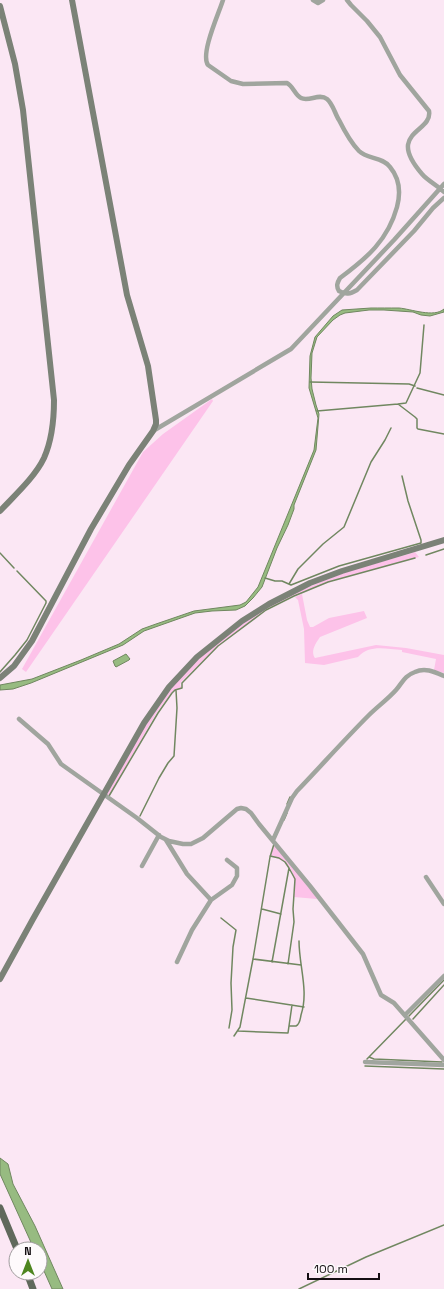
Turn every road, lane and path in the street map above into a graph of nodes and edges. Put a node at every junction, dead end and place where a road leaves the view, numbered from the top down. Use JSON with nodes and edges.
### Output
{"nodes":[{"id":1,"x":72,"y":0,"type":"edge"},
{"id":2,"x":223,"y":0,"type":"edge"},
{"id":3,"x":313,"y":0,"type":"edge"},
{"id":4,"x":323,"y":0,"type":"edge"},
{"id":5,"x":347,"y":0,"type":"edge"},
{"id":6,"x":0,"y":6,"type":"edge"},
{"id":7,"x":443,"y":188,"type":"edge"},
{"id":8,"x":444,"y":198,"type":"edge"},
{"id":9,"x":343,"y":293,"type":"junction"},
{"id":10,"x":153,"y":431,"type":"junction"},
{"id":11,"x":0,"y":511,"type":"edge"},
{"id":12,"x":444,"y":540,"type":"edge"},
{"id":13,"x":444,"y":676,"type":"edge"},
{"id":14,"x":0,"y":678,"type":"edge"},
{"id":15,"x":19,"y":719,"type":"dead end"},
{"id":16,"x":103,"y":794,"type":"junction"},
{"id":17,"x":158,"y":835,"type":"junction"},
{"id":18,"x":165,"y":839,"type":"junction"},
{"id":19,"x":273,"y":840,"type":"junction"},
{"id":20,"x":227,"y":860,"type":"dead end"},
{"id":21,"x":142,"y":866,"type":"dead end"},
{"id":22,"x":426,"y":877,"type":"dead end"},
{"id":23,"x":211,"y":900,"type":"junction"},
{"id":24,"x":444,"y":904,"type":"edge"},
{"id":25,"x":177,"y":962,"type":"dead end"},
{"id":26,"x":444,"y":976,"type":"edge"},
{"id":27,"x":0,"y":979,"type":"edge"},
{"id":28,"x":406,"y":1015,"type":"junction"},
{"id":29,"x":444,"y":1060,"type":"edge"},
{"id":30,"x":365,"y":1062,"type":"dead end"},
{"id":31,"x":444,"y":1066,"type":"edge"},
{"id":32,"x":0,"y":1208,"type":"edge"},
{"id":33,"x":14,"y":1241,"type":"edge"}],
"edges":[{"from":1,"to":10,"type":"street"},
{"from":2,"to":9,"type":"street"},
{"from":3,"to":4,"type":"street"},
{"from":5,"to":7,"type":"street"},
{"from":6,"to":11,"type":"street"},
{"from":7,"to":9,"type":"street"},
{"from":8,"to":9,"type":"street"},
{"from":9,"to":10,"type":"street"},
{"from":10,"to":14,"type":"street"},
{"from":12,"to":16,"type":"street"},
{"from":13,"to":19,"type":"street"},
{"from":15,"to":16,"type":"street"},
{"from":16,"to":17,"type":"street"},
{"from":16,"to":27,"type":"street"},
{"from":17,"to":18,"type":"street"},
{"from":17,"to":21,"type":"street"},
{"from":18,"to":19,"type":"street"},
{"from":18,"to":23,"type":"street"},
{"from":19,"to":28,"type":"street"},
{"from":20,"to":23,"type":"street"},
{"from":22,"to":24,"type":"street"},
{"from":23,"to":25,"type":"street"},
{"from":26,"to":28,"type":"street"},
{"from":28,"to":29,"type":"street"},
{"from":30,"to":31,"type":"street"},
{"from":32,"to":33,"type":"main road"}]}
